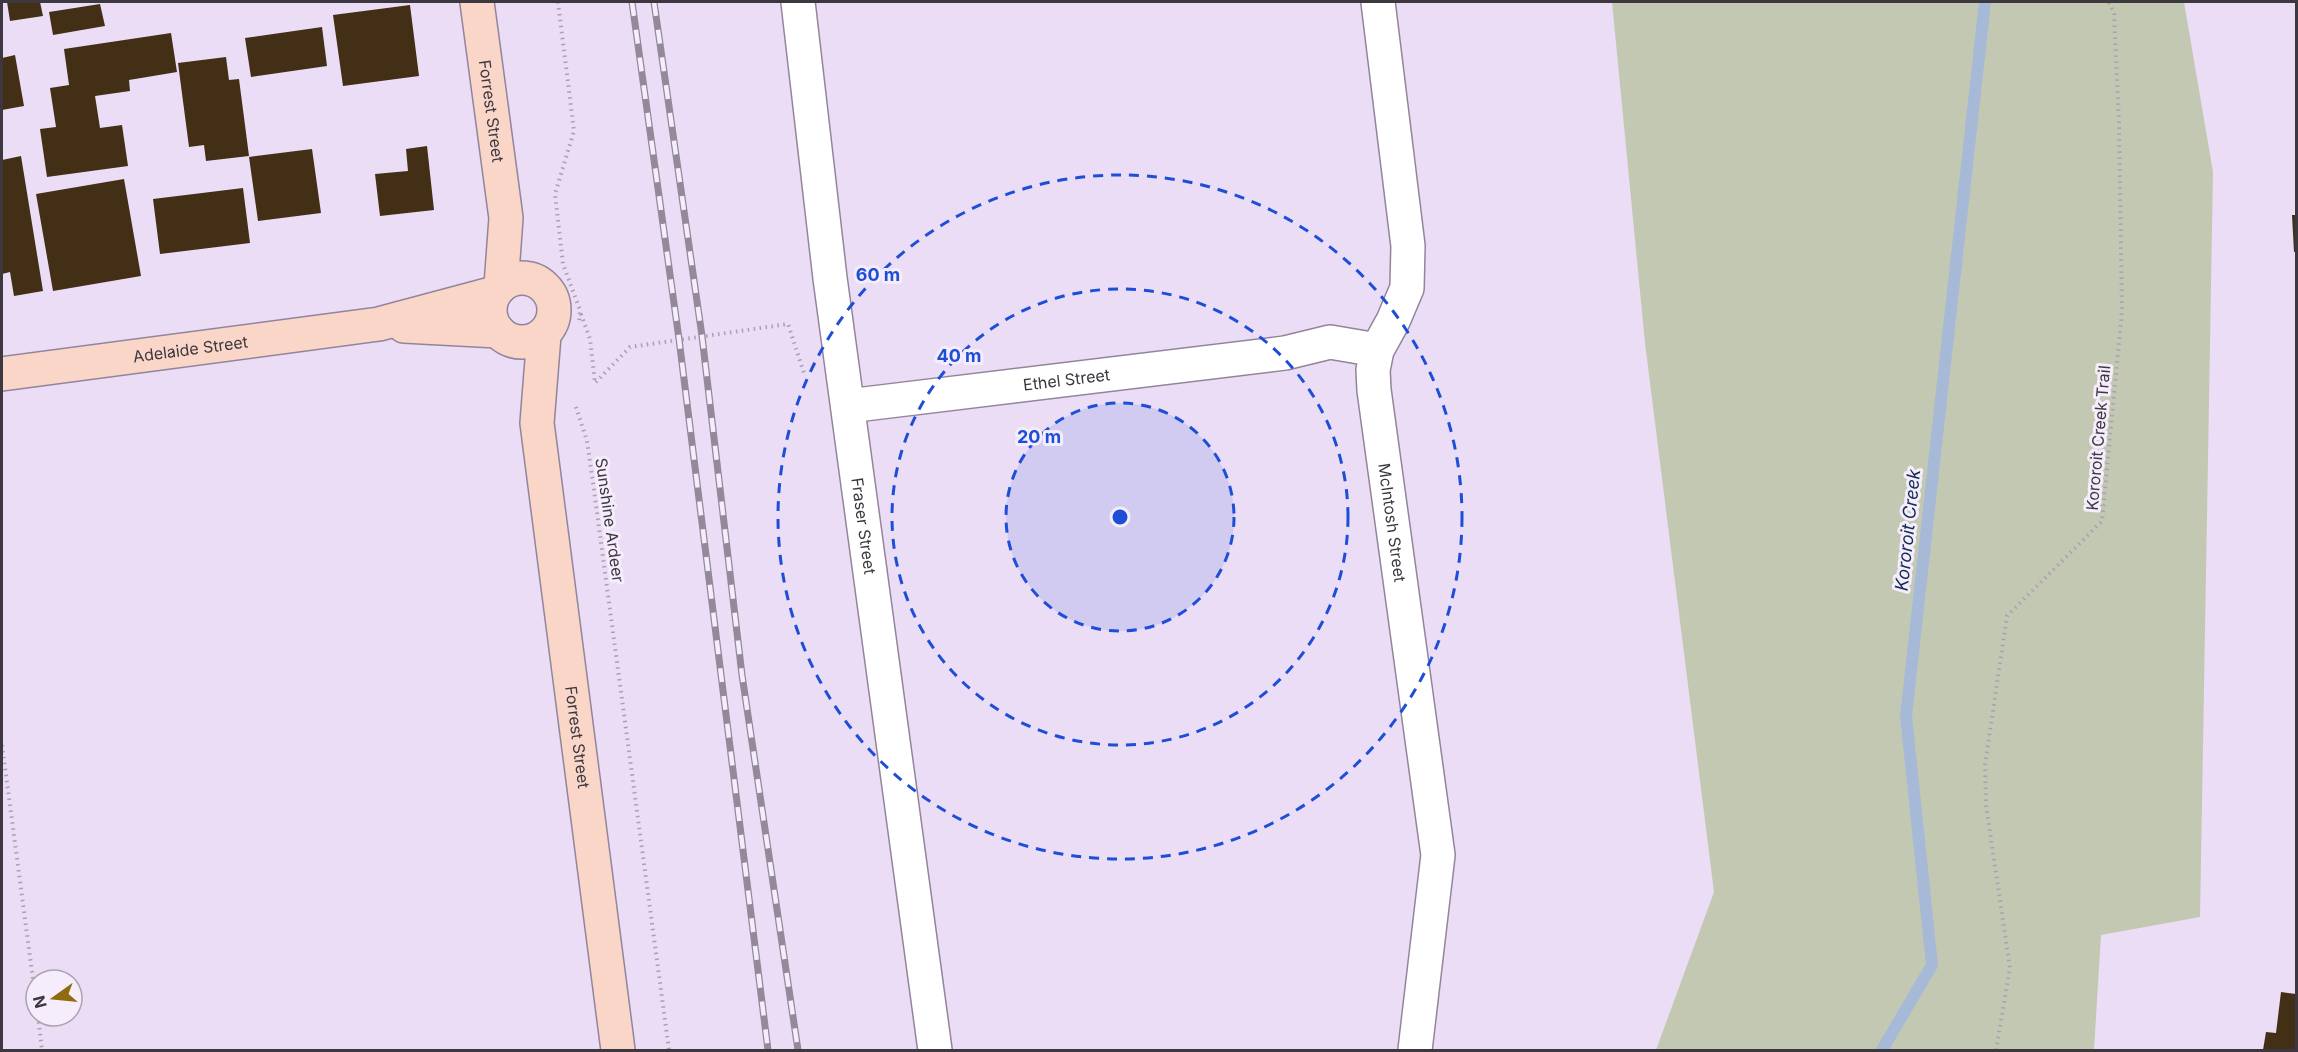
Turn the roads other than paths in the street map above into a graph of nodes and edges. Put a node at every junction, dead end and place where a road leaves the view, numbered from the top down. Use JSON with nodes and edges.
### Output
{"nodes":[{"id":1,"x":477,"y":2,"type":"edge"},
{"id":2,"x":798,"y":2,"type":"edge"},
{"id":3,"x":1378,"y":2,"type":"edge"},
{"id":4,"x":506,"y":218,"type":"junction"},
{"id":5,"x":532,"y":280,"type":"junction"},
{"id":6,"x":498,"y":290,"type":"junction"},
{"id":7,"x":379,"y":324,"type":"junction"},
{"id":8,"x":502,"y":335,"type":"junction"},
{"id":9,"x":559,"y":335,"type":"junction"},
{"id":10,"x":1375,"y":360,"type":"junction"},
{"id":11,"x":2,"y":374,"type":"edge"},
{"id":12,"x":848,"y":406,"type":"junction"},
{"id":13,"x":537,"y":423,"type":"junction"},
{"id":14,"x":618,"y":1050,"type":"edge"},
{"id":15,"x":935,"y":1050,"type":"edge"},
{"id":16,"x":1415,"y":1050,"type":"edge"}],
"edges":[{"from":1,"to":4,"type":"street","name":"Forrest Street"},
{"from":2,"to":12,"type":"street","name":"Fraser Street"},
{"from":3,"to":10,"type":"street"},
{"from":4,"to":5,"type":"street","name":"Forrest Street"},
{"from":4,"to":6,"type":"street","name":"Forrest Street"},
{"from":5,"to":6,"type":"street"},
{"from":5,"to":9,"type":"street"},
{"from":6,"to":7,"type":"street","name":"Adelaide Street"},
{"from":6,"to":8,"type":"street"},
{"from":7,"to":8,"type":"street","name":"Adelaide Street"},
{"from":7,"to":11,"type":"street","name":"Adelaide Street"},
{"from":8,"to":9,"type":"street"},
{"from":8,"to":13,"type":"street","name":"Forrest Street"},
{"from":9,"to":13,"type":"street","name":"Forrest Street"},
{"from":10,"to":12,"type":"street","name":"Ethel Street"},
{"from":10,"to":16,"type":"street","name":"McIntosh Street"},
{"from":12,"to":15,"type":"street","name":"Fraser Street"},
{"from":13,"to":14,"type":"street","name":"Forrest Street"}]}
